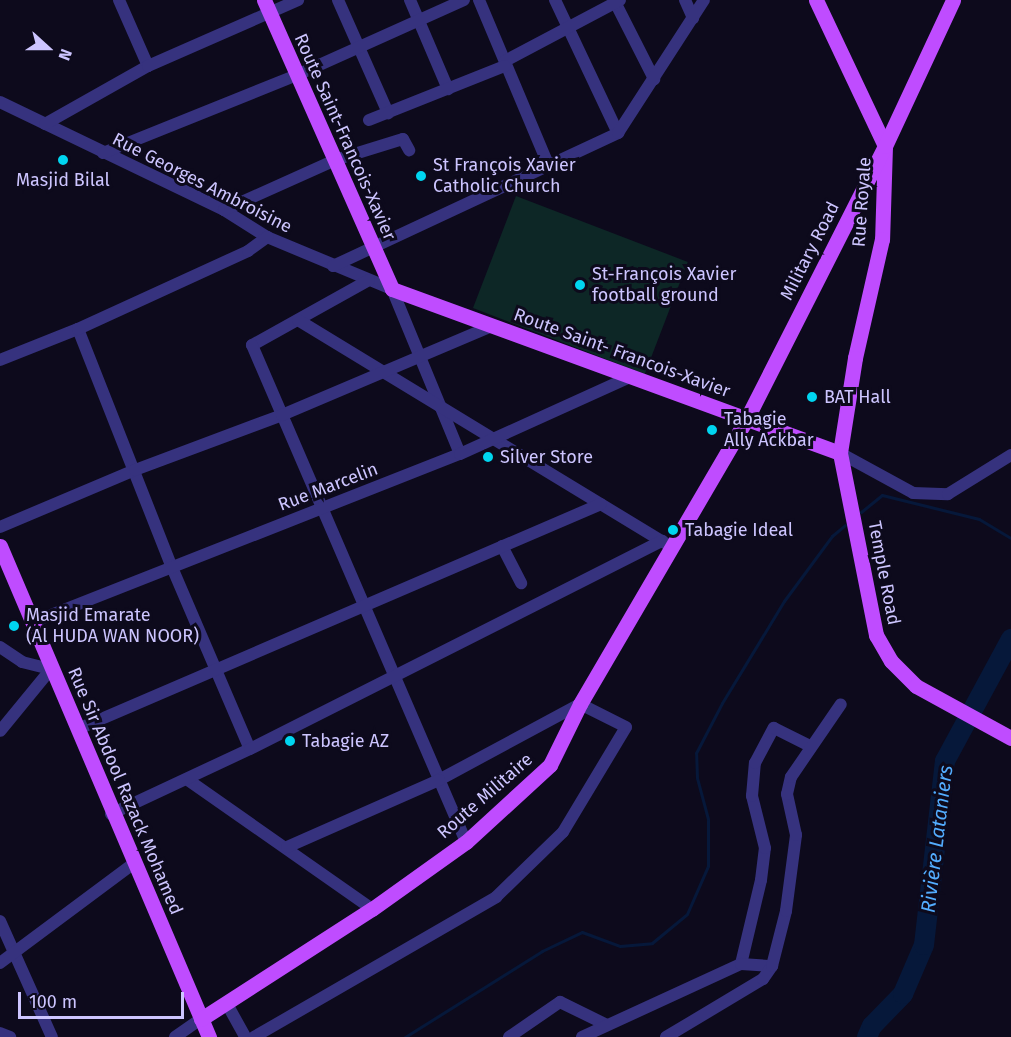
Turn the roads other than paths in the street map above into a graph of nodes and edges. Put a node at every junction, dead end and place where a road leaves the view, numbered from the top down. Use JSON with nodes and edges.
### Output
{"nodes":[{"id":1,"x":119,"y":0,"type":"edge"},
{"id":2,"x":298,"y":0,"type":"edge"},
{"id":3,"x":338,"y":0,"type":"edge"},
{"id":4,"x":410,"y":0,"type":"edge"},
{"id":5,"x":464,"y":0,"type":"edge"},
{"id":6,"x":479,"y":0,"type":"edge"},
{"id":7,"x":555,"y":0,"type":"edge"},
{"id":8,"x":685,"y":0,"type":"edge"},
{"id":9,"x":704,"y":0,"type":"edge"},
{"id":10,"x":816,"y":0,"type":"edge"},
{"id":11,"x":953,"y":0,"type":"edge"},
{"id":12,"x":616,"y":1,"type":"edge"},
{"id":13,"x":267,"y":6,"type":"edge"},
{"id":14,"x":693,"y":18,"type":"junction"},
{"id":15,"x":419,"y":20,"type":"junction"},
{"id":16,"x":570,"y":26,"type":"junction"},
{"id":17,"x":359,"y":47,"type":"junction"},
{"id":18,"x":505,"y":63,"type":"junction"},
{"id":19,"x":148,"y":66,"type":"junction"},
{"id":20,"x":297,"y":75,"type":"junction"},
{"id":21,"x":654,"y":79,"type":"junction"},
{"id":22,"x":448,"y":89,"type":"junction"},
{"id":23,"x":0,"y":102,"type":"edge"},
{"id":24,"x":388,"y":112,"type":"junction"},
{"id":25,"x":369,"y":120,"type":"dead end"},
{"id":26,"x":45,"y":124,"type":"junction"},
{"id":27,"x":618,"y":134,"type":"junction"},
{"id":28,"x":885,"y":146,"type":"junction"},
{"id":29,"x":409,"y":150,"type":"dead end"},
{"id":30,"x":103,"y":153,"type":"junction"},
{"id":31,"x":334,"y":160,"type":"junction"},
{"id":32,"x":548,"y":164,"type":"junction"},
{"id":33,"x":224,"y":210,"type":"junction"},
{"id":34,"x":267,"y":237,"type":"junction"},
{"id":35,"x":371,"y":246,"type":"junction"},
{"id":36,"x":333,"y":266,"type":"junction"},
{"id":37,"x":369,"y":280,"type":"junction"},
{"id":38,"x":392,"y":289,"type":"junction"},
{"id":39,"x":298,"y":320,"type":"junction"},
{"id":40,"x":492,"y":326,"type":"junction"},
{"id":41,"x":78,"y":329,"type":"junction"},
{"id":42,"x":422,"y":357,"type":"junction"},
{"id":43,"x":0,"y":360,"type":"edge"},
{"id":44,"x":385,"y":373,"type":"junction"},
{"id":45,"x":632,"y":376,"type":"junction"},
{"id":46,"x":445,"y":410,"type":"junction"},
{"id":47,"x":282,"y":416,"type":"junction"},
{"id":48,"x":746,"y":420,"type":"junction"},
{"id":49,"x":494,"y":438,"type":"junction"},
{"id":50,"x":840,"y":453,"type":"junction"},
{"id":51,"x":460,"y":454,"type":"junction"},
{"id":52,"x":1011,"y":455,"type":"edge"},
{"id":53,"x":135,"y":470,"type":"junction"},
{"id":54,"x":601,"y":504,"type":"junction"},
{"id":55,"x":322,"y":509,"type":"junction"},
{"id":56,"x":0,"y":527,"type":"edge"},
{"id":57,"x":667,"y":544,"type":"junction"},
{"id":58,"x":0,"y":546,"type":"edge"},
{"id":59,"x":502,"y":546,"type":"junction"},
{"id":60,"x":171,"y":565,"type":"junction"},
{"id":61,"x":521,"y":583,"type":"dead end"},
{"id":62,"x":363,"y":605,"type":"junction"},
{"id":63,"x":33,"y":622,"type":"junction"},
{"id":64,"x":0,"y":647,"type":"edge"},
{"id":65,"x":215,"y":668,"type":"junction"},
{"id":66,"x":51,"y":669,"type":"junction"},
{"id":67,"x":393,"y":676,"type":"junction"},
{"id":68,"x":580,"y":704,"type":"junction"},
{"id":69,"x":841,"y":704,"type":"dead end"},
{"id":70,"x":78,"y":729,"type":"junction"},
{"id":71,"x":0,"y":731,"type":"edge"},
{"id":72,"x":1011,"y":738,"type":"edge"},
{"id":73,"x":810,"y":746,"type":"junction"},
{"id":74,"x":250,"y":749,"type":"junction"},
{"id":75,"x":188,"y":780,"type":"junction"},
{"id":76,"x":439,"y":780,"type":"junction"},
{"id":77,"x":111,"y":814,"type":"junction"},
{"id":78,"x":466,"y":842,"type":"junction"},
{"id":79,"x":287,"y":847,"type":"junction"},
{"id":80,"x":134,"y":863,"type":"junction"},
{"id":81,"x":372,"y":909,"type":"junction"},
{"id":82,"x":0,"y":921,"type":"edge"},
{"id":83,"x":15,"y":952,"type":"junction"},
{"id":84,"x":0,"y":963,"type":"edge"},
{"id":85,"x":741,"y":964,"type":"junction"},
{"id":86,"x":772,"y":966,"type":"junction"},
{"id":87,"x":227,"y":1004,"type":"junction"},
{"id":88,"x":201,"y":1019,"type":"junction"},
{"id":89,"x":607,"y":1024,"type":"junction"},
{"id":90,"x":0,"y":1033,"type":"edge"},
{"id":91,"x":681,"y":1034,"type":"edge"},
{"id":92,"x":10,"y":1037,"type":"edge"},
{"id":93,"x":52,"y":1037,"type":"edge"},
{"id":94,"x":174,"y":1037,"type":"edge"},
{"id":95,"x":209,"y":1037,"type":"edge"},
{"id":96,"x":245,"y":1037,"type":"edge"},
{"id":97,"x":254,"y":1037,"type":"edge"},
{"id":98,"x":509,"y":1037,"type":"edge"},
{"id":99,"x":584,"y":1037,"type":"edge"},
{"id":100,"x":666,"y":1037,"type":"edge"}],
"edges":[{"from":1,"to":19,"type":"street"},
{"from":2,"to":13,"type":"street"},
{"from":3,"to":17,"type":"street"},
{"from":4,"to":15,"type":"street"},
{"from":5,"to":15,"type":"street"},
{"from":6,"to":18,"type":"street"},
{"from":7,"to":16,"type":"street"},
{"from":8,"to":14,"type":"street"},
{"from":9,"to":14,"type":"street"},
{"from":10,"to":28,"type":"main road","name":"Rue Royale"},
{"from":11,"to":28,"type":"main road","name":"Military Road"},
{"from":12,"to":16,"type":"street"},
{"from":12,"to":21,"type":"street"},
{"from":13,"to":19,"type":"street"},
{"from":13,"to":20,"type":"main road","name":"Route Saint-Francois-Xavier"},
{"from":14,"to":21,"type":"street"},
{"from":15,"to":17,"type":"street"},
{"from":15,"to":22,"type":"street"},
{"from":16,"to":18,"type":"street"},
{"from":16,"to":27,"type":"street"},
{"from":17,"to":20,"type":"street"},
{"from":17,"to":24,"type":"street"},
{"from":18,"to":22,"type":"street"},
{"from":18,"to":32,"type":"street"},
{"from":19,"to":26,"type":"street"},
{"from":20,"to":30,"type":"street"},
{"from":20,"to":31,"type":"main road","name":"Route Saint-Francois-Xavier"},
{"from":21,"to":27,"type":"street"},
{"from":22,"to":24,"type":"street"},
{"from":23,"to":26,"type":"street","name":"Rue Georges Ambroisine"},
{"from":24,"to":25,"type":"street"},
{"from":26,"to":30,"type":"street","name":"Rue Georges Ambroisine"},
{"from":27,"to":32,"type":"street"},
{"from":28,"to":48,"type":"main road","name":"Military Road"},
{"from":28,"to":50,"type":"main road","name":"Rue Royale"},
{"from":29,"to":31,"type":"street"},
{"from":30,"to":33,"type":"street","name":"Rue Georges Ambroisine"},
{"from":31,"to":33,"type":"street"},
{"from":31,"to":35,"type":"main road","name":"Route Saint-Francois-Xavier"},
{"from":32,"to":35,"type":"street"},
{"from":33,"to":34,"type":"street","name":"Rue Georges Ambroisine"},
{"from":34,"to":36,"type":"street","name":"Rue Georges Ambroisine"},
{"from":34,"to":41,"type":"street"},
{"from":35,"to":36,"type":"street"},
{"from":35,"to":38,"type":"main road","name":"Route Saint-Francois-Xavier"},
{"from":36,"to":37,"type":"street","name":"Rue Georges Ambroisine"},
{"from":37,"to":38,"type":"street","name":"Rue Georges Ambroisine"},
{"from":37,"to":39,"type":"street"},
{"from":38,"to":40,"type":"main road","name":"Route Saint- Francois-Xavier"},
{"from":38,"to":42,"type":"street"},
{"from":39,"to":44,"type":"street"},
{"from":39,"to":47,"type":"street"},
{"from":40,"to":42,"type":"street"},
{"from":40,"to":45,"type":"main road","name":"Route Saint- Francois-Xavier"},
{"from":41,"to":43,"type":"street"},
{"from":41,"to":53,"type":"street"},
{"from":42,"to":44,"type":"street"},
{"from":42,"to":46,"type":"street"},
{"from":44,"to":46,"type":"street"},
{"from":44,"to":47,"type":"street"},
{"from":45,"to":48,"type":"main road","name":"Route Saint- Francois-Xavier"},
{"from":45,"to":49,"type":"street","name":"Rue Marcelin"},
{"from":46,"to":49,"type":"street"},
{"from":46,"to":51,"type":"street"},
{"from":47,"to":53,"type":"street"},
{"from":47,"to":55,"type":"street"},
{"from":48,"to":50,"type":"main road","name":"Route Saint- Francois-Xavier"},
{"from":48,"to":57,"type":"main road","name":"Route Militaire"},
{"from":49,"to":51,"type":"street","name":"Rue Marcelin"},
{"from":49,"to":54,"type":"street"},
{"from":50,"to":52,"type":"street"},
{"from":50,"to":72,"type":"main road","name":"Temple Road"},
{"from":51,"to":55,"type":"street","name":"Rue Marcelin"},
{"from":53,"to":56,"type":"street"},
{"from":53,"to":60,"type":"street"},
{"from":54,"to":57,"type":"street"},
{"from":54,"to":59,"type":"street"},
{"from":55,"to":60,"type":"street","name":"Rue Marcelin"},
{"from":55,"to":62,"type":"street"},
{"from":57,"to":67,"type":"street"},
{"from":57,"to":68,"type":"main road","name":"Route Militaire"},
{"from":58,"to":63,"type":"main road","name":"Rue Sir Abdool Razack Mohamed"},
{"from":59,"to":61,"type":"street"},
{"from":59,"to":62,"type":"street"},
{"from":60,"to":63,"type":"street","name":"Rue Marcelin"},
{"from":60,"to":65,"type":"street"},
{"from":62,"to":65,"type":"street"},
{"from":62,"to":67,"type":"street"},
{"from":63,"to":66,"type":"main road","name":"Rue Sir Abdool Razack Mohamed"},
{"from":64,"to":66,"type":"street"},
{"from":65,"to":70,"type":"street"},
{"from":65,"to":74,"type":"street"},
{"from":66,"to":70,"type":"main road","name":"Rue Sir Abdool Razack Mohamed"},
{"from":66,"to":71,"type":"street"},
{"from":67,"to":74,"type":"street"},
{"from":67,"to":76,"type":"street"},
{"from":68,"to":76,"type":"street"},
{"from":68,"to":78,"type":"main road","name":"Route Militaire"},
{"from":68,"to":97,"type":"street"},
{"from":69,"to":73,"type":"street"},
{"from":70,"to":77,"type":"main road","name":"Rue Sir Abdool Razack Mohamed"},
{"from":73,"to":85,"type":"street"},
{"from":73,"to":86,"type":"street"},
{"from":74,"to":75,"type":"street"},
{"from":75,"to":77,"type":"street"},
{"from":75,"to":79,"type":"street"},
{"from":76,"to":78,"type":"street"},
{"from":76,"to":79,"type":"street"},
{"from":77,"to":80,"type":"main road","name":"Rue Sir Abdool Razack Mohamed"},
{"from":78,"to":81,"type":"main road","name":"Route Militaire"},
{"from":79,"to":81,"type":"street"},
{"from":80,"to":83,"type":"street"},
{"from":80,"to":88,"type":"main road","name":"Rue Sir Abdool Razack Mohamed"},
{"from":81,"to":87,"type":"main road","name":"Route Militaire"},
{"from":82,"to":83,"type":"street"},
{"from":83,"to":84,"type":"street"},
{"from":83,"to":93,"type":"street"},
{"from":85,"to":86,"type":"street"},
{"from":85,"to":89,"type":"street"},
{"from":86,"to":91,"type":"street"},
{"from":87,"to":88,"type":"main road","name":"Route Militaire"},
{"from":87,"to":96,"type":"street"},
{"from":88,"to":94,"type":"street","name":"Route Militaire"},
{"from":88,"to":95,"type":"main road","name":"Rue Sir Abdool Razack Mohamed"},
{"from":89,"to":98,"type":"street"},
{"from":89,"to":99,"type":"street"},
{"from":90,"to":92,"type":"street"},
{"from":91,"to":100,"type":"street"}]}
